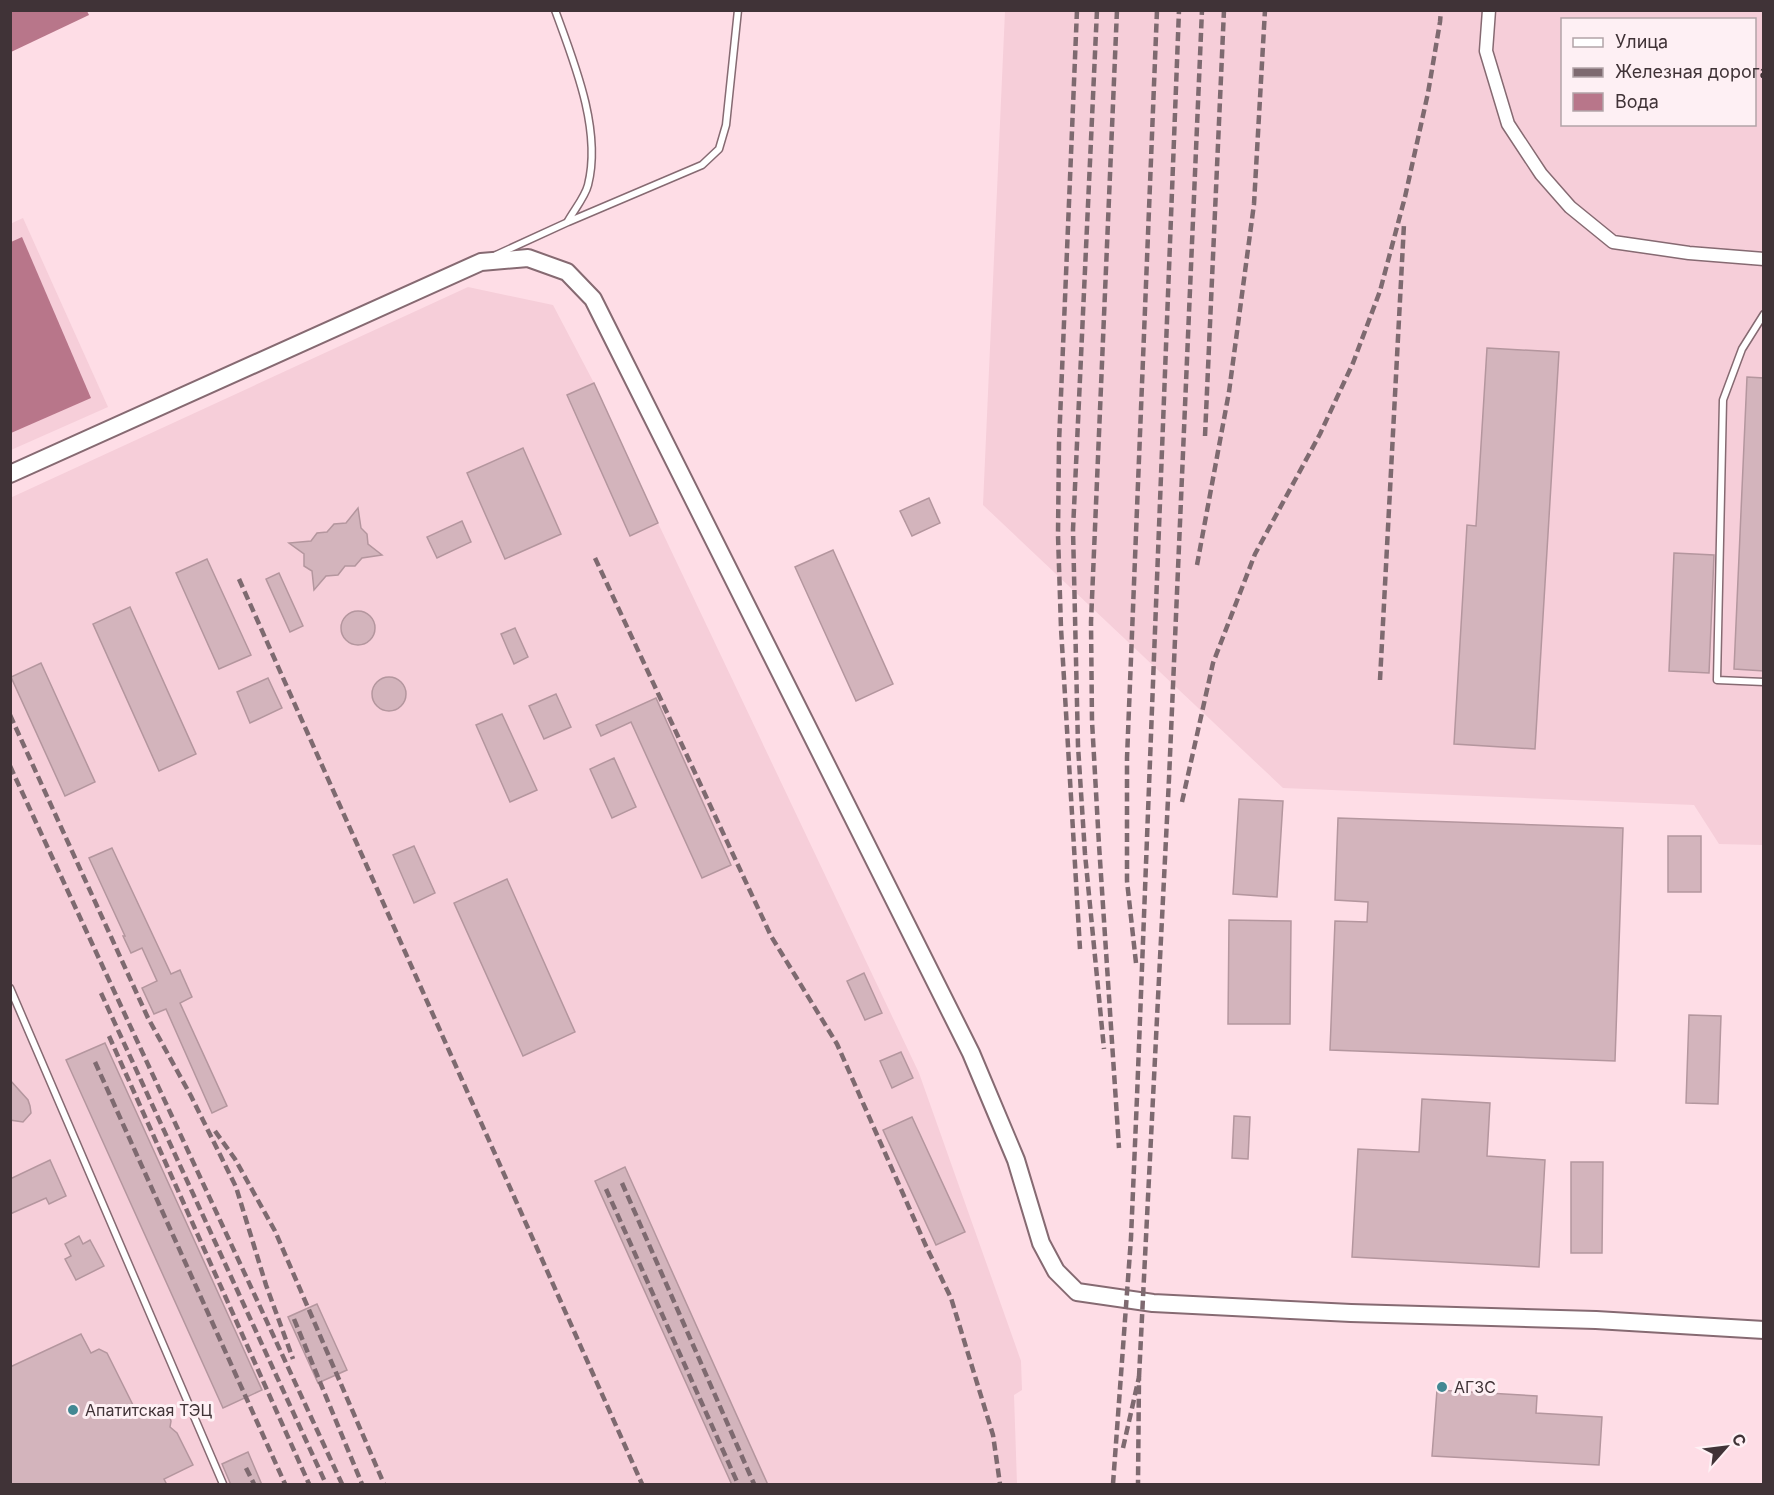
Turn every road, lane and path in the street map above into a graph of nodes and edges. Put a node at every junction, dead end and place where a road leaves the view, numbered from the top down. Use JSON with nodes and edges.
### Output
{"nodes":[{"id":1,"x":555,"y":10,"type":"edge"},
{"id":2,"x":738,"y":10,"type":"edge"},
{"id":3,"x":1489,"y":10,"type":"edge"},
{"id":4,"x":568,"y":222,"type":"junction"},
{"id":5,"x":1764,"y":259,"type":"edge"},
{"id":6,"x":481,"y":262,"type":"junction"},
{"id":7,"x":1764,"y":314,"type":"edge"},
{"id":8,"x":10,"y":474,"type":"edge"},
{"id":9,"x":1764,"y":682,"type":"edge"},
{"id":10,"x":10,"y":988,"type":"edge"},
{"id":11,"x":1764,"y":1330,"type":"edge"},
{"id":12,"x":223,"y":1485,"type":"edge"}],
"edges":[{"from":1,"to":4,"type":"lane"},
{"from":2,"to":4,"type":"lane"},
{"from":3,"to":5,"type":"street"},
{"from":4,"to":6,"type":"lane"},
{"from":6,"to":8,"type":"street"},
{"from":6,"to":11,"type":"street"},
{"from":7,"to":9,"type":"lane"},
{"from":10,"to":12,"type":"lane"}]}
